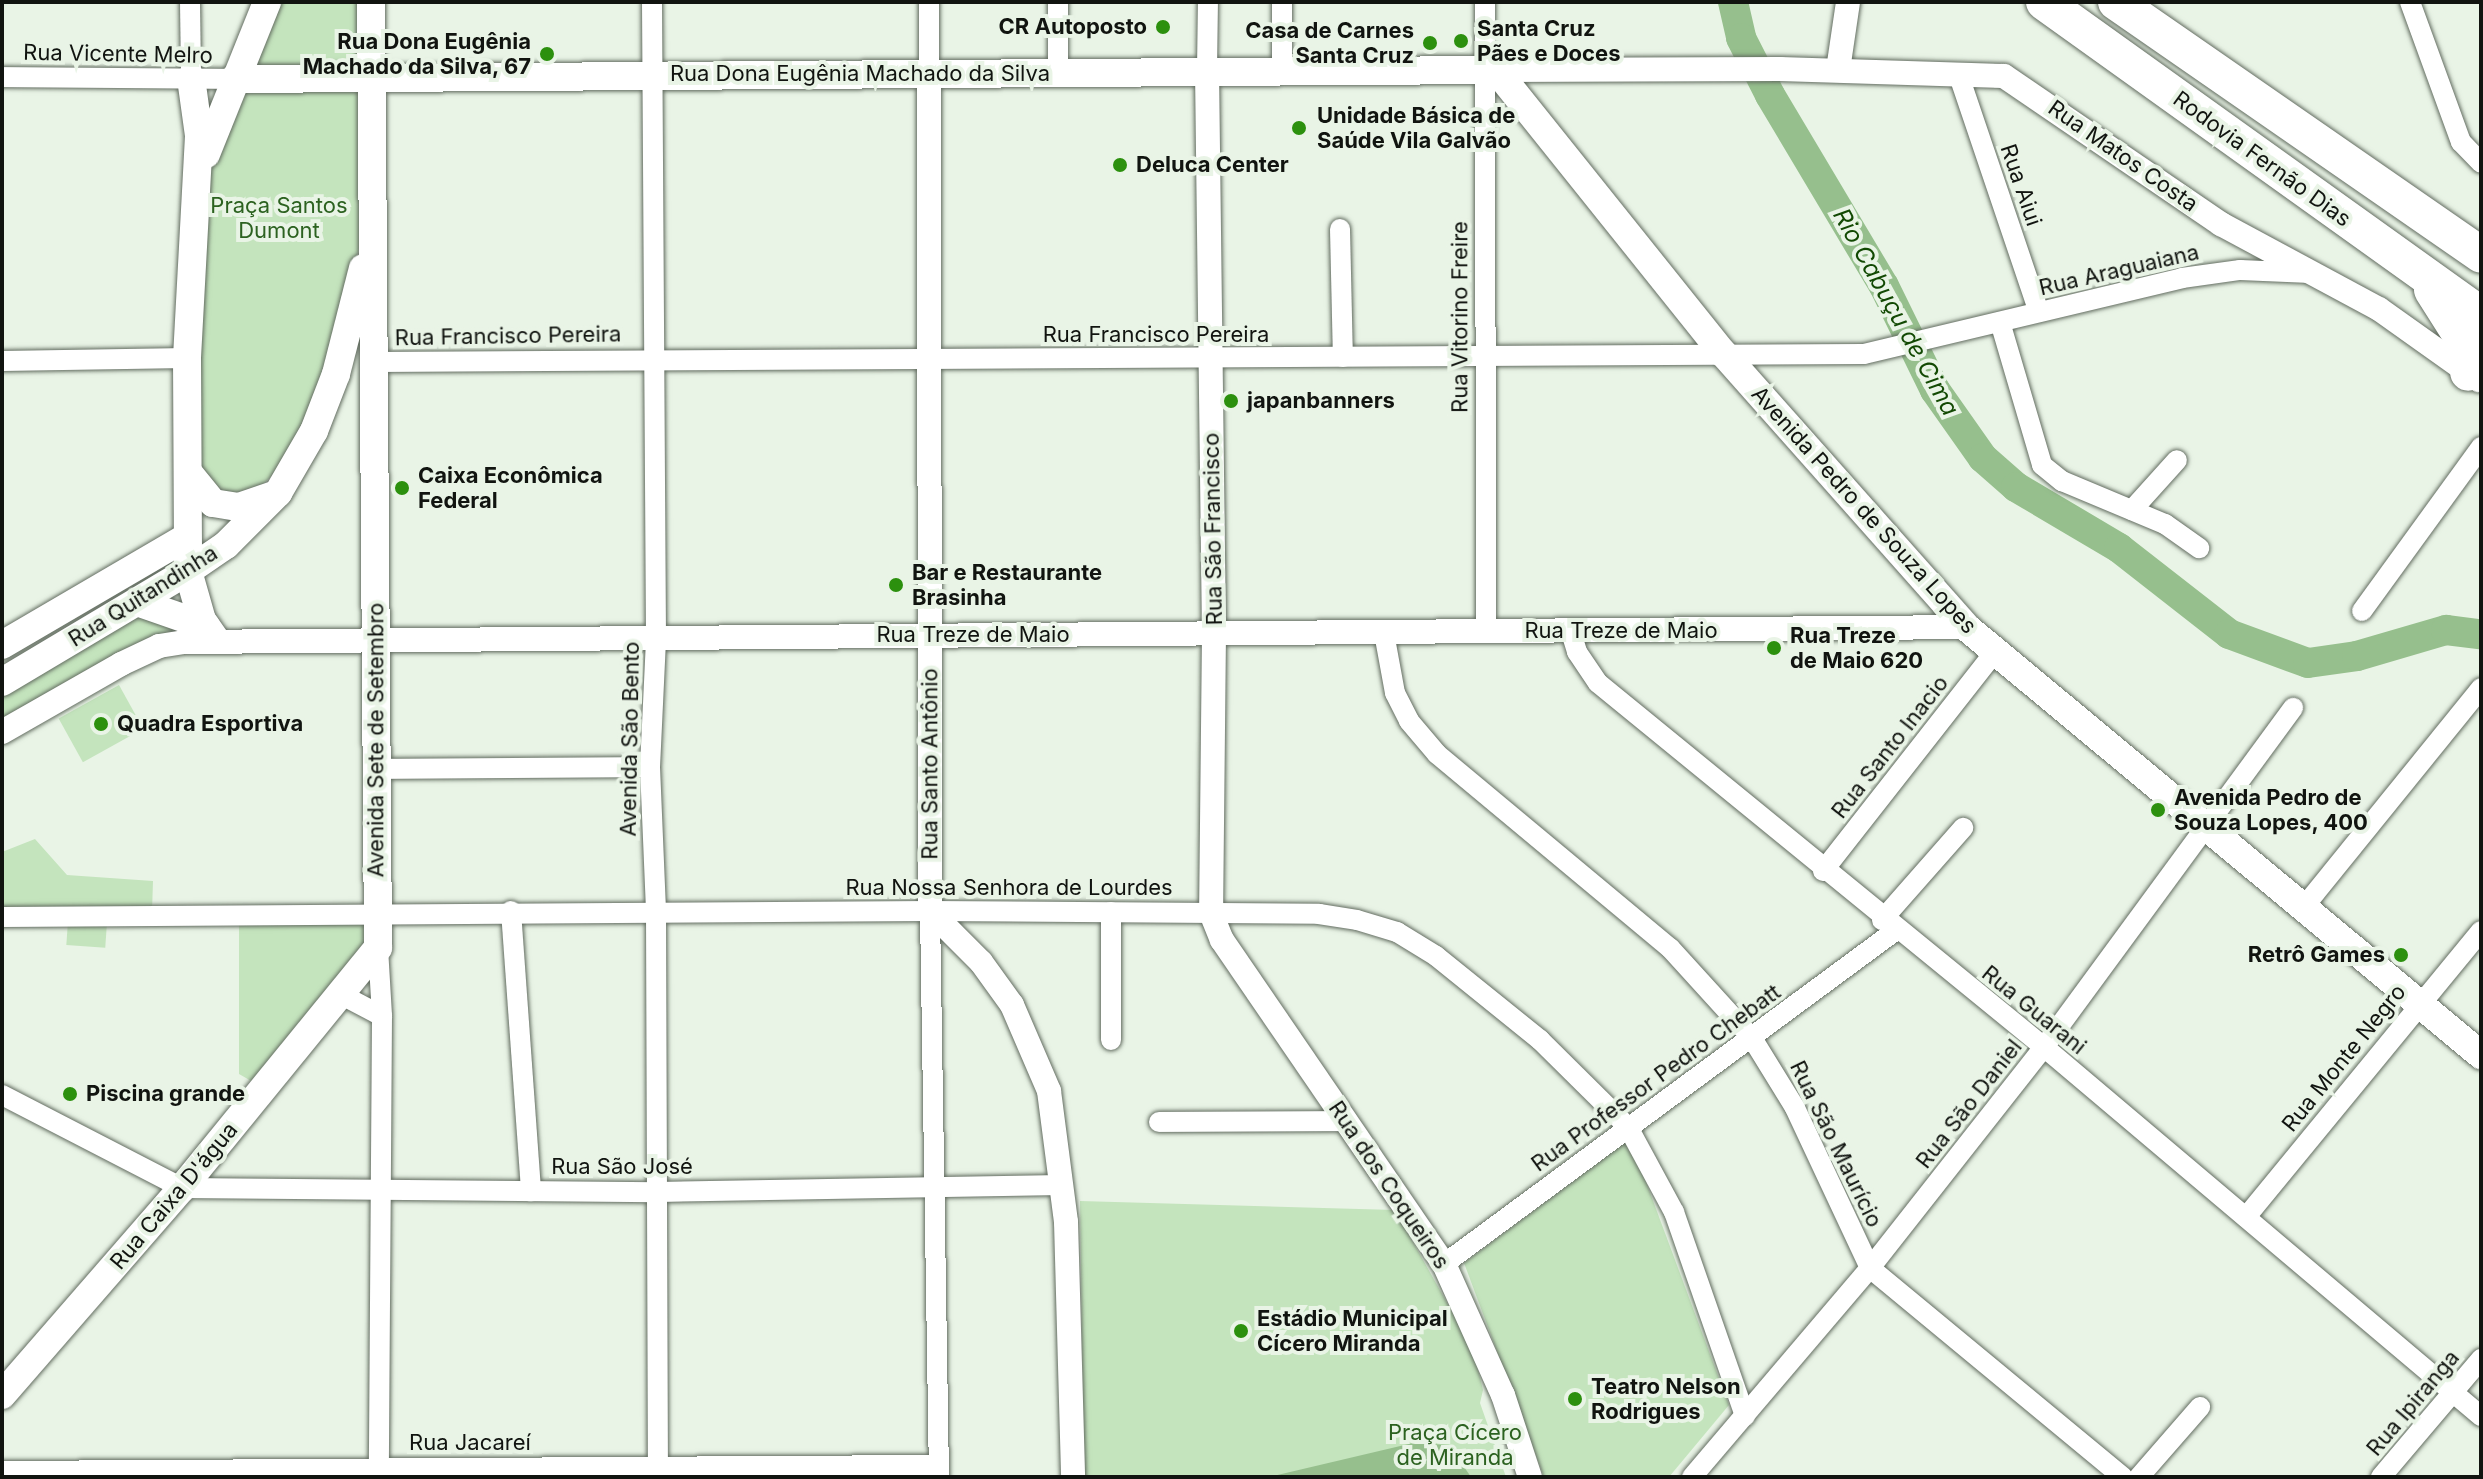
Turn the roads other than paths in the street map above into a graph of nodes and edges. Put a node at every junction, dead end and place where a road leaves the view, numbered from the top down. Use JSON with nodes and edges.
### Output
{"nodes":[{"id":1,"x":190,"y":2,"type":"edge"},
{"id":2,"x":267,"y":2,"type":"edge"},
{"id":3,"x":371,"y":2,"type":"edge"},
{"id":4,"x":652,"y":2,"type":"edge"},
{"id":5,"x":929,"y":2,"type":"edge"},
{"id":6,"x":1058,"y":2,"type":"edge"},
{"id":7,"x":1208,"y":2,"type":"edge"},
{"id":8,"x":1282,"y":2,"type":"edge"},
{"id":9,"x":1485,"y":2,"type":"edge"},
{"id":10,"x":1848,"y":2,"type":"edge"},
{"id":11,"x":2044,"y":2,"type":"edge"},
{"id":12,"x":2116,"y":2,"type":"edge"},
{"id":13,"x":2410,"y":2,"type":"edge"},
{"id":14,"x":1207,"y":70,"type":"junction"},
{"id":15,"x":1282,"y":70,"type":"junction"},
{"id":16,"x":1491,"y":70,"type":"junction"},
{"id":17,"x":1724,"y":70,"type":"joint"},
{"id":18,"x":1838,"y":70,"type":"junction"},
{"id":19,"x":1058,"y":73,"type":"junction"},
{"id":20,"x":1958,"y":73,"type":"junction"},
{"id":21,"x":652,"y":75,"type":"junction"},
{"id":22,"x":929,"y":75,"type":"junction"},
{"id":23,"x":2,"y":77,"type":"edge"},
{"id":24,"x":373,"y":77,"type":"junction"},
{"id":25,"x":191,"y":78,"type":"junction"},
{"id":26,"x":234,"y":79,"type":"junction"},
{"id":27,"x":2481,"y":163,"type":"edge"},
{"id":28,"x":196,"y":198,"type":"junction"},
{"id":29,"x":374,"y":228,"type":"junction"},
{"id":30,"x":1340,"y":229,"type":"dead end"},
{"id":31,"x":2481,"y":255,"type":"edge"},
{"id":32,"x":2417,"y":270,"type":"junction"},
{"id":33,"x":2315,"y":273,"type":"junction"},
{"id":34,"x":2039,"y":312,"type":"junction"},
{"id":35,"x":2481,"y":315,"type":"edge"},
{"id":36,"x":2000,"y":322,"type":"junction"},
{"id":37,"x":1937,"y":340,"type":"joint"},
{"id":38,"x":1723,"y":353,"type":"junction"},
{"id":39,"x":1483,"y":355,"type":"junction"},
{"id":40,"x":1343,"y":357,"type":"junction"},
{"id":41,"x":187,"y":358,"type":"junction"},
{"id":42,"x":655,"y":358,"type":"junction"},
{"id":43,"x":929,"y":359,"type":"junction"},
{"id":44,"x":1211,"y":359,"type":"junction"},
{"id":45,"x":2,"y":361,"type":"edge"},
{"id":46,"x":375,"y":362,"type":"junction"},
{"id":47,"x":2475,"y":377,"type":"edge"},
{"id":48,"x":2481,"y":447,"type":"edge"},
{"id":49,"x":2177,"y":460,"type":"dead end"},
{"id":50,"x":188,"y":472,"type":"junction"},
{"id":51,"x":278,"y":493,"type":"junction"},
{"id":52,"x":2132,"y":510,"type":"junction"},
{"id":53,"x":187,"y":537,"type":"junction"},
{"id":54,"x":2199,"y":548,"type":"dead end"},
{"id":55,"x":188,"y":571,"type":"junction"},
{"id":56,"x":137,"y":602,"type":"junction"},
{"id":57,"x":2362,"y":611,"type":"dead end"},
{"id":58,"x":1966,"y":627,"type":"junction"},
{"id":59,"x":1486,"y":632,"type":"junction"},
{"id":60,"x":1571,"y":632,"type":"junction"},
{"id":61,"x":211,"y":633,"type":"junction"},
{"id":62,"x":1214,"y":633,"type":"junction"},
{"id":63,"x":1384,"y":633,"type":"junction"},
{"id":64,"x":656,"y":635,"type":"junction"},
{"id":65,"x":930,"y":635,"type":"junction"},
{"id":66,"x":375,"y":639,"type":"junction"},
{"id":67,"x":2,"y":645,"type":"edge"},
{"id":68,"x":1995,"y":652,"type":"junction"},
{"id":69,"x":2,"y":682,"type":"edge"},
{"id":70,"x":2481,"y":688,"type":"edge"},
{"id":71,"x":2293,"y":708,"type":"dead end"},
{"id":72,"x":2,"y":732,"type":"edge"},
{"id":73,"x":650,"y":767,"type":"junction"},
{"id":74,"x":375,"y":769,"type":"junction"},
{"id":75,"x":2203,"y":825,"type":"junction"},
{"id":76,"x":1963,"y":828,"type":"dead end"},
{"id":77,"x":1823,"y":871,"type":"junction"},
{"id":78,"x":2303,"y":908,"type":"junction"},
{"id":79,"x":511,"y":911,"type":"junction"},
{"id":80,"x":930,"y":911,"type":"junction"},
{"id":81,"x":656,"y":912,"type":"junction"},
{"id":82,"x":1111,"y":912,"type":"junction"},
{"id":83,"x":377,"y":913,"type":"junction"},
{"id":84,"x":1211,"y":913,"type":"junction"},
{"id":85,"x":2,"y":917,"type":"edge"},
{"id":86,"x":1889,"y":925,"type":"junction"},
{"id":87,"x":2481,"y":931,"type":"edge"},
{"id":88,"x":378,"y":948,"type":"junction"},
{"id":89,"x":342,"y":995,"type":"junction"},
{"id":90,"x":2418,"y":1004,"type":"junction"},
{"id":91,"x":382,"y":1016,"type":"junction"},
{"id":92,"x":1752,"y":1038,"type":"junction"},
{"id":93,"x":1111,"y":1040,"type":"dead end"},
{"id":94,"x":2044,"y":1047,"type":"junction"},
{"id":95,"x":2481,"y":1055,"type":"edge"},
{"id":96,"x":2,"y":1095,"type":"edge"},
{"id":97,"x":1348,"y":1121,"type":"junction"},
{"id":98,"x":1159,"y":1122,"type":"dead end"},
{"id":99,"x":1628,"y":1127,"type":"junction"},
{"id":100,"x":1062,"y":1185,"type":"junction"},
{"id":101,"x":182,"y":1188,"type":"junction"},
{"id":102,"x":938,"y":1188,"type":"junction"},
{"id":103,"x":378,"y":1190,"type":"junction"},
{"id":104,"x":531,"y":1191,"type":"junction"},
{"id":105,"x":658,"y":1192,"type":"junction"},
{"id":106,"x":2246,"y":1217,"type":"junction"},
{"id":107,"x":1444,"y":1264,"type":"junction"},
{"id":108,"x":1870,"y":1268,"type":"junction"},
{"id":109,"x":2481,"y":1359,"type":"edge"},
{"id":110,"x":2453,"y":1392,"type":"junction"},
{"id":111,"x":2,"y":1395,"type":"edge"},
{"id":112,"x":2200,"y":1407,"type":"dead end"},
{"id":113,"x":1745,"y":1416,"type":"junction"},
{"id":114,"x":2481,"y":1416,"type":"edge"},
{"id":115,"x":2,"y":1471,"type":"edge"},
{"id":116,"x":658,"y":1471,"type":"edge"},
{"id":117,"x":939,"y":1471,"type":"edge"},
{"id":118,"x":379,"y":1472,"type":"edge"},
{"id":119,"x":2115,"y":1475,"type":"edge"},
{"id":120,"x":1073,"y":1477,"type":"edge"},
{"id":121,"x":1530,"y":1477,"type":"edge"},
{"id":122,"x":1692,"y":1477,"type":"edge"},
{"id":123,"x":2139,"y":1477,"type":"edge"},
{"id":124,"x":2381,"y":1477,"type":"edge"}],
"edges":[{"from":1,"to":25,"type":"street"},
{"from":2,"to":26,"type":"main road"},
{"from":3,"to":24,"type":"main road","name":"Avenida Sete de Setembro"},
{"from":4,"to":21,"type":"street","name":"Avenida São Bento"},
{"from":5,"to":22,"type":"street","name":"Rua Santo Antônio"},
{"from":6,"to":19,"type":"street"},
{"from":7,"to":14,"type":"street","name":"Rua São Francisco"},
{"from":8,"to":15,"type":"street"},
{"from":9,"to":16,"type":"street","name":"Rua Vitorino Freire"},
{"from":10,"to":18,"type":"street"},
{"from":11,"to":32,"type":"highway","name":"Rodovia Fernão Dias"},
{"from":12,"to":31,"type":"highway","name":"Rodovia Fernão Dias"},
{"from":13,"to":27,"type":"street"},
{"from":14,"to":15,"type":"main road","name":"Rua Dona Eugênia Machado da Silva"},
{"from":14,"to":19,"type":"main road","name":"Rua Dona Eugênia Machado da Silva"},
{"from":14,"to":44,"type":"street","name":"Rua São Francisco"},
{"from":15,"to":16,"type":"main road","name":"Rua Dona Eugênia Machado da Silva"},
{"from":16,"to":17,"type":"street","name":"Rua Dona Eugênia Machado da Silva"},
{"from":16,"to":38,"type":"main road","name":"Avenida Pedro de Souza Lopes"},
{"from":16,"to":39,"type":"street","name":"Rua Vitorino Freire"},
{"from":17,"to":18,"type":"street","name":"Rua Matos Costa"},
{"from":18,"to":20,"type":"street","name":"Rua Matos Costa"},
{"from":19,"to":22,"type":"main road","name":"Rua Dona Eugênia Machado da Silva"},
{"from":20,"to":33,"type":"street","name":"Rua Matos Costa"},
{"from":20,"to":34,"type":"street","name":"Rua Aiui"},
{"from":21,"to":22,"type":"main road","name":"Rua Dona Eugênia Machado da Silva"},
{"from":21,"to":24,"type":"main road","name":"Rua Dona Eugênia Machado da Silva"},
{"from":21,"to":42,"type":"street","name":"Avenida São Bento"},
{"from":22,"to":43,"type":"street","name":"Rua Santo Antônio"},
{"from":23,"to":25,"type":"street","name":"Rua Vicente Melro"},
{"from":24,"to":26,"type":"main road","name":"Rua Dona Eugênia Machado da Silva"},
{"from":24,"to":29,"type":"main road","name":"Avenida Sete de Setembro"},
{"from":25,"to":26,"type":"street","name":"Rua Vicente Melro"},
{"from":25,"to":28,"type":"main road"},
{"from":26,"to":28,"type":"main road"},
{"from":28,"to":41,"type":"main road"},
{"from":29,"to":46,"type":"main road","name":"Avenida Sete de Setembro"},
{"from":29,"to":51,"type":"main road","name":"Rua Quitandinha"},
{"from":30,"to":40,"type":"street"},
{"from":32,"to":35,"type":"highway","name":"Rodovia Fernão Dias"},
{"from":32,"to":47,"type":"highway"},
{"from":33,"to":34,"type":"street","name":"Rua Araguaiana"},
{"from":33,"to":47,"type":"street","name":"Rua Matos Costa"},
{"from":34,"to":36,"type":"street","name":"Rua Araguaiana"},
{"from":36,"to":37,"type":"street","name":"Rua Araguaiana"},
{"from":36,"to":52,"type":"street"},
{"from":37,"to":38,"type":"street","name":"Rua Francisco Pereira"},
{"from":38,"to":39,"type":"street","name":"Rua Francisco Pereira"},
{"from":38,"to":58,"type":"main road","name":"Avenida Pedro de Souza Lopes"},
{"from":39,"to":40,"type":"street","name":"Rua Francisco Pereira"},
{"from":39,"to":59,"type":"street","name":"Rua Vitorino Freire"},
{"from":40,"to":44,"type":"street","name":"Rua Francisco Pereira"},
{"from":41,"to":45,"type":"street"},
{"from":41,"to":50,"type":"main road"},
{"from":42,"to":43,"type":"street","name":"Rua Francisco Pereira"},
{"from":42,"to":46,"type":"street","name":"Rua Francisco Pereira"},
{"from":42,"to":64,"type":"street","name":"Avenida São Bento"},
{"from":43,"to":44,"type":"street","name":"Rua Francisco Pereira"},
{"from":43,"to":65,"type":"street","name":"Rua Santo Antônio"},
{"from":44,"to":62,"type":"street","name":"Rua São Francisco"},
{"from":46,"to":66,"type":"main road","name":"Avenida Sete de Setembro"},
{"from":48,"to":57,"type":"street"},
{"from":49,"to":52,"type":"street"},
{"from":50,"to":51,"type":"main road"},
{"from":50,"to":53,"type":"main road"},
{"from":51,"to":55,"type":"main road","name":"Rua Quitandinha"},
{"from":52,"to":54,"type":"street"},
{"from":53,"to":55,"type":"main road"},
{"from":53,"to":67,"type":"main road","name":"Rua Quitandinha"},
{"from":55,"to":56,"type":"main road","name":"Rua Quitandinha"},
{"from":55,"to":61,"type":"main road"},
{"from":56,"to":61,"type":"main road"},
{"from":56,"to":69,"type":"main road","name":"Rua Quitandinha"},
{"from":58,"to":60,"type":"street","name":"Rua Treze de Maio"},
{"from":58,"to":68,"type":"main road","name":"Avenida Pedro de Souza Lopes"},
{"from":59,"to":60,"type":"street","name":"Rua Treze de Maio"},
{"from":59,"to":63,"type":"street","name":"Rua Treze de Maio"},
{"from":60,"to":77,"type":"street","name":"Rua Guarani"},
{"from":61,"to":66,"type":"street","name":"Rua Treze de Maio"},
{"from":61,"to":72,"type":"street","name":"Rua Treze de Maio"},
{"from":62,"to":63,"type":"street","name":"Rua Treze de Maio"},
{"from":62,"to":65,"type":"street","name":"Rua Treze de Maio"},
{"from":62,"to":84,"type":"street","name":"Rua São Francisco"},
{"from":63,"to":92,"type":"street","name":"Rua São Maurício"},
{"from":64,"to":65,"type":"street","name":"Rua Treze de Maio"},
{"from":64,"to":66,"type":"street","name":"Rua Treze de Maio"},
{"from":64,"to":73,"type":"street","name":"Avenida São Bento"},
{"from":65,"to":80,"type":"street","name":"Rua Santo Antônio"},
{"from":66,"to":74,"type":"main road","name":"Avenida Sete de Setembro"},
{"from":68,"to":75,"type":"main road","name":"Avenida Pedro de Souza Lopes"},
{"from":68,"to":77,"type":"street","name":"Rua Santo Inacio"},
{"from":70,"to":78,"type":"street"},
{"from":71,"to":75,"type":"street","name":"Rua São Daniel"},
{"from":73,"to":74,"type":"street"},
{"from":73,"to":81,"type":"street","name":"Avenida São Bento"},
{"from":74,"to":83,"type":"main road","name":"Avenida Sete de Setembro"},
{"from":75,"to":78,"type":"main road","name":"Avenida Pedro de Souza Lopes"},
{"from":75,"to":94,"type":"street","name":"Rua São Daniel"},
{"from":76,"to":86,"type":"street","name":"Rua Professor Pedro Chebatt"},
{"from":77,"to":86,"type":"street","name":"Rua Guarani"},
{"from":78,"to":90,"type":"main road","name":"Avenida Pedro de Souza Lopes"},
{"from":79,"to":81,"type":"street","name":"Rua Nossa Senhora de Lourdes"},
{"from":79,"to":83,"type":"street","name":"Rua Nossa Senhora de Lourdes"},
{"from":79,"to":104,"type":"street"},
{"from":80,"to":81,"type":"street","name":"Rua Nossa Senhora de Lourdes"},
{"from":80,"to":82,"type":"street","name":"Rua Nossa Senhora de Lourdes"},
{"from":80,"to":100,"type":"street"},
{"from":80,"to":102,"type":"street","name":"Rua Santo Antônio"},
{"from":81,"to":105,"type":"street","name":"Avenida São Bento"},
{"from":82,"to":84,"type":"street","name":"Rua Nossa Senhora de Lourdes"},
{"from":82,"to":93,"type":"street"},
{"from":83,"to":85,"type":"street","name":"Rua Nossa Senhora de Lourdes"},
{"from":83,"to":88,"type":"main road","name":"Avenida Sete de Setembro"},
{"from":84,"to":97,"type":"street","name":"Rua dos Coqueiros"},
{"from":84,"to":99,"type":"street","name":"Rua Nossa Senhora de Lourdes"},
{"from":86,"to":92,"type":"street","name":"Rua Professor Pedro Chebatt"},
{"from":86,"to":94,"type":"street","name":"Rua Guarani"},
{"from":87,"to":90,"type":"street","name":"Rua Monte Negro"},
{"from":88,"to":89,"type":"main road","name":"Rua Caixa D'água"},
{"from":88,"to":91,"type":"street","name":"Avenida Sete de Setembro"},
{"from":89,"to":91,"type":"street"},
{"from":89,"to":101,"type":"main road","name":"Rua Caixa D'água"},
{"from":90,"to":95,"type":"main road","name":"Avenida Pedro de Souza Lopes"},
{"from":90,"to":106,"type":"street","name":"Rua Monte Negro"},
{"from":91,"to":103,"type":"street","name":"Avenida Sete de Setembro"},
{"from":92,"to":99,"type":"street","name":"Rua Professor Pedro Chebatt"},
{"from":92,"to":108,"type":"street","name":"Rua São Maurício"},
{"from":94,"to":106,"type":"street","name":"Rua Guarani"},
{"from":94,"to":108,"type":"street","name":"Rua São Daniel"},
{"from":96,"to":101,"type":"street"},
{"from":97,"to":98,"type":"street"},
{"from":97,"to":107,"type":"street","name":"Rua dos Coqueiros"},
{"from":99,"to":107,"type":"street","name":"Rua Professor Pedro Chebatt"},
{"from":99,"to":113,"type":"street","name":"Rua Nossa Senhora de Lourdes"},
{"from":100,"to":102,"type":"street","name":"Rua São José"},
{"from":100,"to":120,"type":"street"},
{"from":101,"to":103,"type":"street","name":"Rua São José"},
{"from":101,"to":111,"type":"main road","name":"Rua Caixa D'água"},
{"from":102,"to":105,"type":"street","name":"Rua São José"},
{"from":102,"to":117,"type":"street","name":"Rua Santo Antônio"},
{"from":103,"to":104,"type":"street","name":"Rua São José"},
{"from":103,"to":118,"type":"street","name":"Avenida Sete de Setembro"},
{"from":104,"to":105,"type":"street","name":"Rua São José"},
{"from":105,"to":116,"type":"street","name":"Avenida São Bento"},
{"from":106,"to":110,"type":"street","name":"Rua Guarani"},
{"from":107,"to":121,"type":"street","name":"Rua dos Coqueiros"},
{"from":108,"to":113,"type":"street","name":"Rua São Daniel"},
{"from":108,"to":119,"type":"street","name":"Rua São Maurício"},
{"from":109,"to":110,"type":"street","name":"Rua Ipiranga"},
{"from":110,"to":114,"type":"street","name":"Rua Guarani"},
{"from":110,"to":124,"type":"street","name":"Rua Ipiranga"},
{"from":112,"to":123,"type":"street"},
{"from":113,"to":122,"type":"street","name":"Rua São Daniel"},
{"from":115,"to":118,"type":"street","name":"Rua Jacareí"},
{"from":116,"to":117,"type":"street","name":"Rua Jacareí"},
{"from":116,"to":118,"type":"street","name":"Rua Jacareí"}]}
